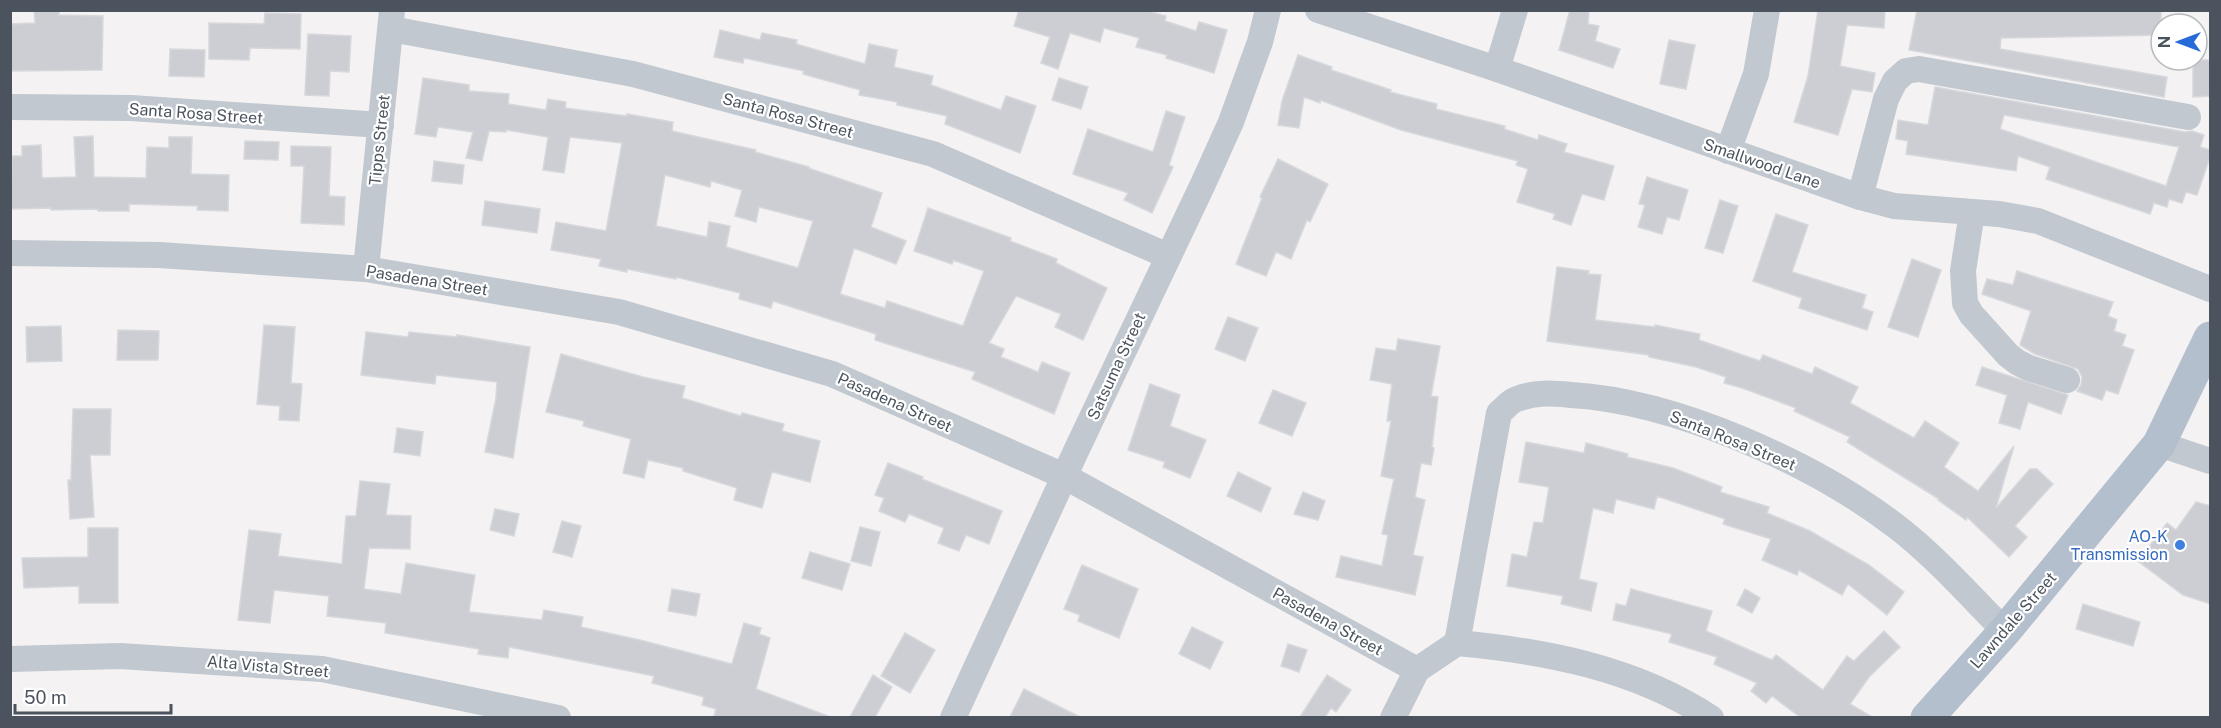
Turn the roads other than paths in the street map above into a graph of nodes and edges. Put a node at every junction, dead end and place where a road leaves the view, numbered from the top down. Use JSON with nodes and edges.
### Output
{"nodes":[{"id":1,"x":1268,"y":10,"type":"edge"},
{"id":2,"x":1318,"y":10,"type":"edge"},
{"id":3,"x":1515,"y":10,"type":"edge"},
{"id":4,"x":1767,"y":10,"type":"edge"},
{"id":5,"x":392,"y":20,"type":"edge"},
{"id":6,"x":1497,"y":69,"type":"junction"},
{"id":7,"x":10,"y":107,"type":"edge"},
{"id":8,"x":2188,"y":117,"type":"dead end"},
{"id":9,"x":381,"y":125,"type":"junction"},
{"id":10,"x":1728,"y":151,"type":"junction"},
{"id":11,"x":1860,"y":197,"type":"junction"},
{"id":12,"x":1972,"y":212,"type":"junction"},
{"id":13,"x":10,"y":253,"type":"edge"},
{"id":14,"x":1168,"y":256,"type":"junction"},
{"id":15,"x":366,"y":269,"type":"junction"},
{"id":16,"x":2211,"y":289,"type":"edge"},
{"id":17,"x":2211,"y":338,"type":"edge"},
{"id":18,"x":2067,"y":380,"type":"dead end"},
{"id":19,"x":2159,"y":444,"type":"junction"},
{"id":20,"x":2211,"y":461,"type":"edge"},
{"id":21,"x":1064,"y":476,"type":"junction"},
{"id":22,"x":2005,"y":631,"type":"junction"},
{"id":23,"x":1457,"y":643,"type":"junction"},
{"id":24,"x":10,"y":659,"type":"edge"},
{"id":25,"x":1417,"y":670,"type":"junction"},
{"id":26,"x":558,"y":717,"type":"edge"},
{"id":27,"x":953,"y":717,"type":"edge"},
{"id":28,"x":1393,"y":717,"type":"edge"},
{"id":29,"x":1711,"y":717,"type":"edge"},
{"id":30,"x":1927,"y":717,"type":"edge"}],
"edges":[{"from":1,"to":14,"type":"street","name":"Satsuma Street"},
{"from":2,"to":6,"type":"street","name":"Smallwood Lane"},
{"from":3,"to":6,"type":"street"},
{"from":4,"to":10,"type":"street"},
{"from":5,"to":9,"type":"street","name":"Tipps Street"},
{"from":5,"to":14,"type":"street","name":"Santa Rosa Street"},
{"from":6,"to":10,"type":"street","name":"Smallwood Lane"},
{"from":7,"to":9,"type":"street","name":"Santa Rosa Street"},
{"from":8,"to":11,"type":"street"},
{"from":9,"to":15,"type":"street","name":"Tipps Street"},
{"from":10,"to":11,"type":"street","name":"Smallwood Lane"},
{"from":11,"to":12,"type":"street","name":"Smallwood Lane"},
{"from":12,"to":16,"type":"street","name":"Smallwood Lane"},
{"from":12,"to":18,"type":"street"},
{"from":13,"to":15,"type":"street","name":"Pasadena Street"},
{"from":14,"to":21,"type":"street","name":"Satsuma Street"},
{"from":15,"to":21,"type":"street","name":"Pasadena Street"},
{"from":17,"to":19,"type":"main road","name":"Lawndale Street"},
{"from":19,"to":20,"type":"street"},
{"from":19,"to":22,"type":"main road","name":"Lawndale Street"},
{"from":21,"to":25,"type":"street","name":"Pasadena Street"},
{"from":21,"to":27,"type":"street","name":"Satsuma Street"},
{"from":22,"to":23,"type":"street","name":"Santa Rosa Street"},
{"from":22,"to":30,"type":"main road","name":"Lawndale Street"},
{"from":23,"to":25,"type":"street"},
{"from":23,"to":29,"type":"street"},
{"from":24,"to":26,"type":"street","name":"Alta Vista Street"},
{"from":25,"to":28,"type":"street"}]}
